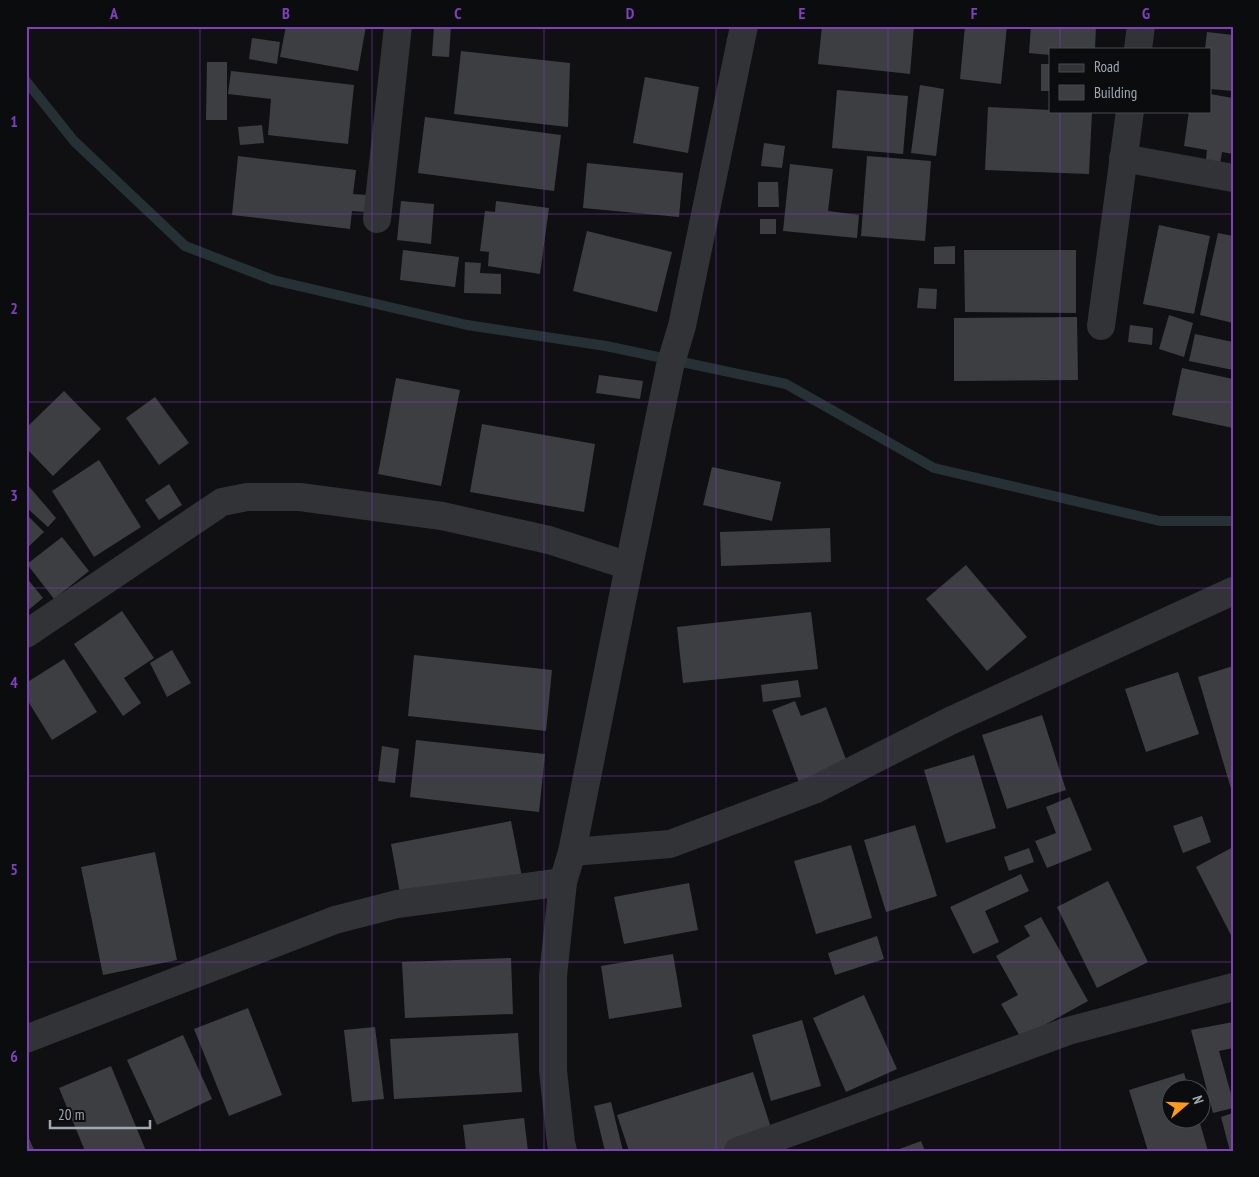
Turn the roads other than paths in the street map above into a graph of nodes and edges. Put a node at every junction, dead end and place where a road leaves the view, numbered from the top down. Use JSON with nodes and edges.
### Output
{"nodes":[{"id":1,"x":398,"y":26,"type":"edge"},
{"id":2,"x":744,"y":26,"type":"edge"},
{"id":3,"x":1141,"y":26,"type":"edge"},
{"id":4,"x":1138,"y":48,"type":"edge"},
{"id":5,"x":1130,"y":112,"type":"edge"},
{"id":6,"x":1123,"y":158,"type":"junction"},
{"id":7,"x":1233,"y":178,"type":"edge"},
{"id":8,"x":377,"y":220,"type":"dead end"},
{"id":9,"x":1102,"y":326,"type":"dead end"},
{"id":10,"x":629,"y":566,"type":"junction"},
{"id":11,"x":1233,"y":591,"type":"edge"},
{"id":12,"x":26,"y":634,"type":"edge"},
{"id":13,"x":572,"y":852,"type":"junction"},
{"id":14,"x":563,"y":882,"type":"junction"},
{"id":15,"x":1233,"y":986,"type":"edge"},
{"id":16,"x":26,"y":1039,"type":"edge"},
{"id":17,"x":564,"y":1151,"type":"edge"},
{"id":18,"x":738,"y":1151,"type":"edge"}],
"edges":[{"from":1,"to":8,"type":"street"},
{"from":2,"to":10,"type":"street"},
{"from":3,"to":4,"type":"street"},
{"from":5,"to":6,"type":"street"},
{"from":6,"to":7,"type":"street"},
{"from":6,"to":9,"type":"street"},
{"from":10,"to":12,"type":"street"},
{"from":10,"to":13,"type":"street"},
{"from":11,"to":13,"type":"street"},
{"from":13,"to":14,"type":"street"},
{"from":14,"to":16,"type":"street"},
{"from":14,"to":17,"type":"street"},
{"from":15,"to":18,"type":"street"}]}
